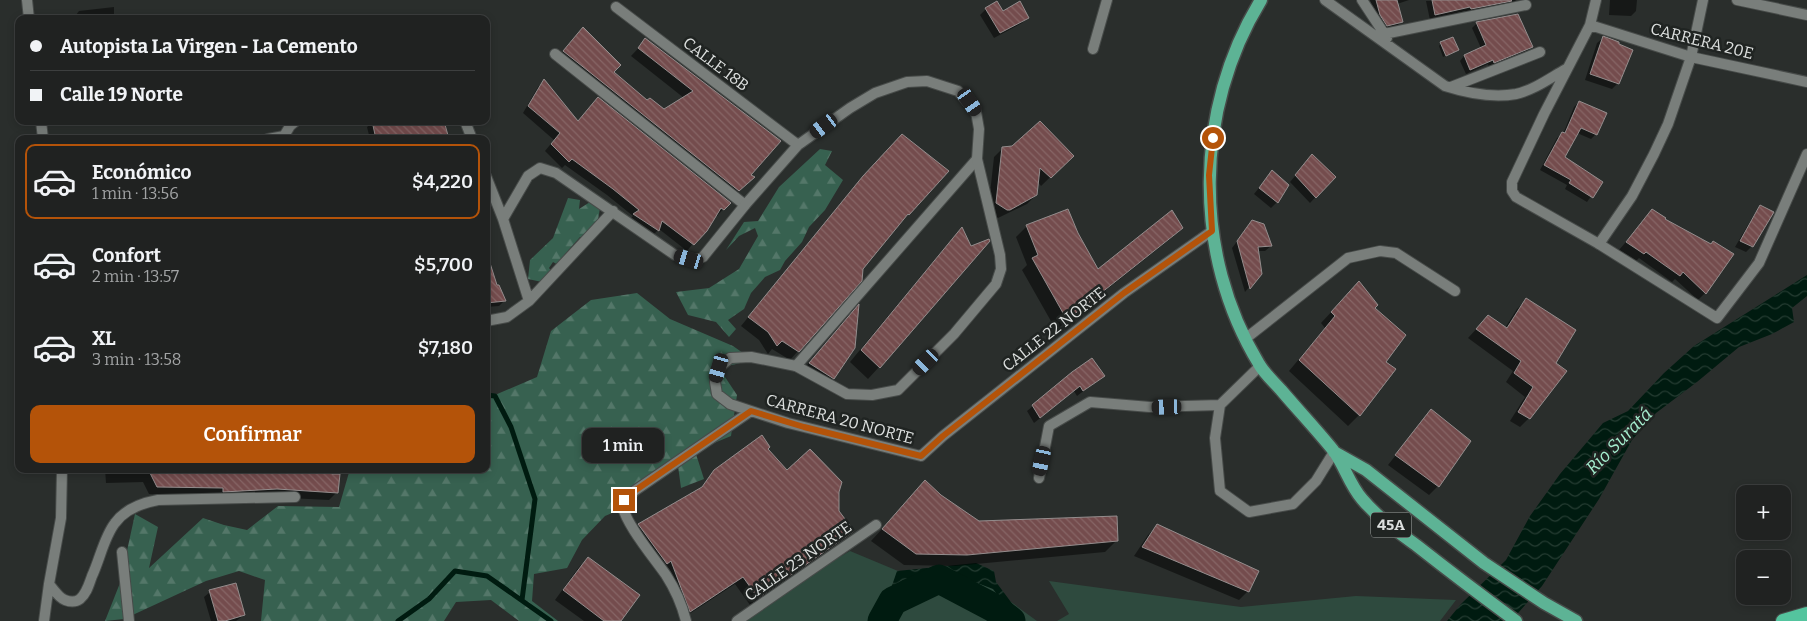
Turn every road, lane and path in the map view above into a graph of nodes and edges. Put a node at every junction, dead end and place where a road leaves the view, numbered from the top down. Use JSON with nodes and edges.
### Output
{"nodes":[{"id":1,"x":27,"y":0,"type":"edge"},
{"id":2,"x":1108,"y":0,"type":"edge"},
{"id":3,"x":1261,"y":0,"type":"edge"},
{"id":4,"x":1325,"y":0,"type":"edge"},
{"id":5,"x":1362,"y":0,"type":"edge"},
{"id":6,"x":1596,"y":0,"type":"edge"},
{"id":7,"x":1703,"y":0,"type":"edge"},
{"id":8,"x":1737,"y":0,"type":"edge"},
{"id":9,"x":1526,"y":5,"type":"dead end"},
{"id":10,"x":616,"y":7,"type":"dead end"},
{"id":11,"x":29,"y":15,"type":"edge"},
{"id":12,"x":1807,"y":15,"type":"edge"},
{"id":13,"x":1590,"y":25,"type":"junction"},
{"id":14,"x":1384,"y":34,"type":"junction"},
{"id":15,"x":1093,"y":49,"type":"dead end"},
{"id":16,"x":1540,"y":52,"type":"dead end"},
{"id":17,"x":554,"y":54,"type":"dead end"},
{"id":18,"x":1691,"y":57,"type":"junction"},
{"id":19,"x":1414,"y":62,"type":"junction"},
{"id":20,"x":1567,"y":69,"type":"junction"},
{"id":21,"x":1807,"y":82,"type":"edge"},
{"id":22,"x":1451,"y":87,"type":"junction"},
{"id":23,"x":798,"y":145,"type":"junction"},
{"id":24,"x":1807,"y":154,"type":"edge"},
{"id":25,"x":977,"y":159,"type":"junction"},
{"id":26,"x":490,"y":186,"type":"edge"},
{"id":27,"x":745,"y":206,"type":"junction"},
{"id":28,"x":613,"y":211,"type":"junction"},
{"id":29,"x":503,"y":219,"type":"junction"},
{"id":30,"x":1212,"y":231,"type":"junction"},
{"id":31,"x":1599,"y":244,"type":"junction"},
{"id":32,"x":1455,"y":291,"type":"dead end"},
{"id":33,"x":529,"y":300,"type":"junction"},
{"id":34,"x":490,"y":320,"type":"edge"},
{"id":35,"x":1245,"y":339,"type":"junction"},
{"id":36,"x":796,"y":366,"type":"junction"},
{"id":37,"x":1260,"y":366,"type":"junction"},
{"id":38,"x":1220,"y":405,"type":"junction"},
{"id":39,"x":751,"y":411,"type":"junction"},
{"id":40,"x":1334,"y":452,"type":"junction"},
{"id":41,"x":921,"y":456,"type":"joint"},
{"id":42,"x":62,"y":473,"type":"edge"},
{"id":43,"x":1038,"y":478,"type":"dead end"},
{"id":44,"x":295,"y":497,"type":"dead end"},
{"id":45,"x":876,"y":525,"type":"dead end"},
{"id":46,"x":122,"y":552,"type":"dead end"},
{"id":47,"x":49,"y":584,"type":"junction"},
{"id":48,"x":1806,"y":613,"type":"edge"},
{"id":49,"x":44,"y":621,"type":"edge"},
{"id":50,"x":129,"y":621,"type":"edge"},
{"id":51,"x":686,"y":621,"type":"edge"},
{"id":52,"x":737,"y":621,"type":"edge"},
{"id":53,"x":1516,"y":621,"type":"edge"},
{"id":54,"x":1576,"y":621,"type":"edge"},
{"id":55,"x":1783,"y":621,"type":"edge"}],
"edges":[{"from":1,"to":11,"type":"street"},
{"from":2,"to":15,"type":"street"},
{"from":3,"to":30,"type":"main road","number":"45A"},
{"from":4,"to":19,"type":"street"},
{"from":5,"to":14,"type":"street"},
{"from":6,"to":13,"type":"street"},
{"from":7,"to":18,"type":"street"},
{"from":8,"to":12,"type":"street"},
{"from":9,"to":14,"type":"street"},
{"from":10,"to":23,"type":"street","name":"CALLE 18B"},
{"from":13,"to":18,"type":"street","name":"CARRERA 20E"},
{"from":13,"to":20,"type":"street"},
{"from":14,"to":19,"type":"street"},
{"from":16,"to":22,"type":"street"},
{"from":17,"to":27,"type":"street"},
{"from":18,"to":21,"type":"street","name":"CARRERA 20E"},
{"from":18,"to":31,"type":"street"},
{"from":19,"to":22,"type":"street"},
{"from":20,"to":22,"type":"street"},
{"from":20,"to":31,"type":"street"},
{"from":23,"to":25,"type":"street"},
{"from":23,"to":27,"type":"street"},
{"from":24,"to":31,"type":"street"},
{"from":25,"to":36,"type":"street"},
{"from":25,"to":36,"type":"street"},
{"from":26,"to":29,"type":"street"},
{"from":27,"to":28,"type":"street"},
{"from":28,"to":29,"type":"street"},
{"from":28,"to":33,"type":"street"},
{"from":29,"to":33,"type":"street"},
{"from":30,"to":35,"type":"main road","number":"45A"},
{"from":30,"to":41,"type":"street","name":"CALLE 22 NORTE"},
{"from":32,"to":35,"type":"street"},
{"from":33,"to":34,"type":"street"},
{"from":35,"to":37,"type":"main road","number":"45A"},
{"from":36,"to":39,"type":"street","name":"CARRERA 20 NORTE"},
{"from":37,"to":38,"type":"street"},
{"from":37,"to":40,"type":"main road","number":"45A"},
{"from":38,"to":40,"type":"street"},
{"from":38,"to":43,"type":"street"},
{"from":39,"to":41,"type":"street","name":"CARRERA 20 NORTE"},
{"from":39,"to":51,"type":"street"},
{"from":40,"to":53,"type":"main road","number":"45A"},
{"from":40,"to":54,"type":"main road","number":"45A"},
{"from":42,"to":47,"type":"street"},
{"from":44,"to":47,"type":"street"},
{"from":45,"to":52,"type":"street","name":"CALLE 23 NORTE"},
{"from":46,"to":50,"type":"street"},
{"from":47,"to":49,"type":"street"},
{"from":48,"to":55,"type":"highway"}]}
